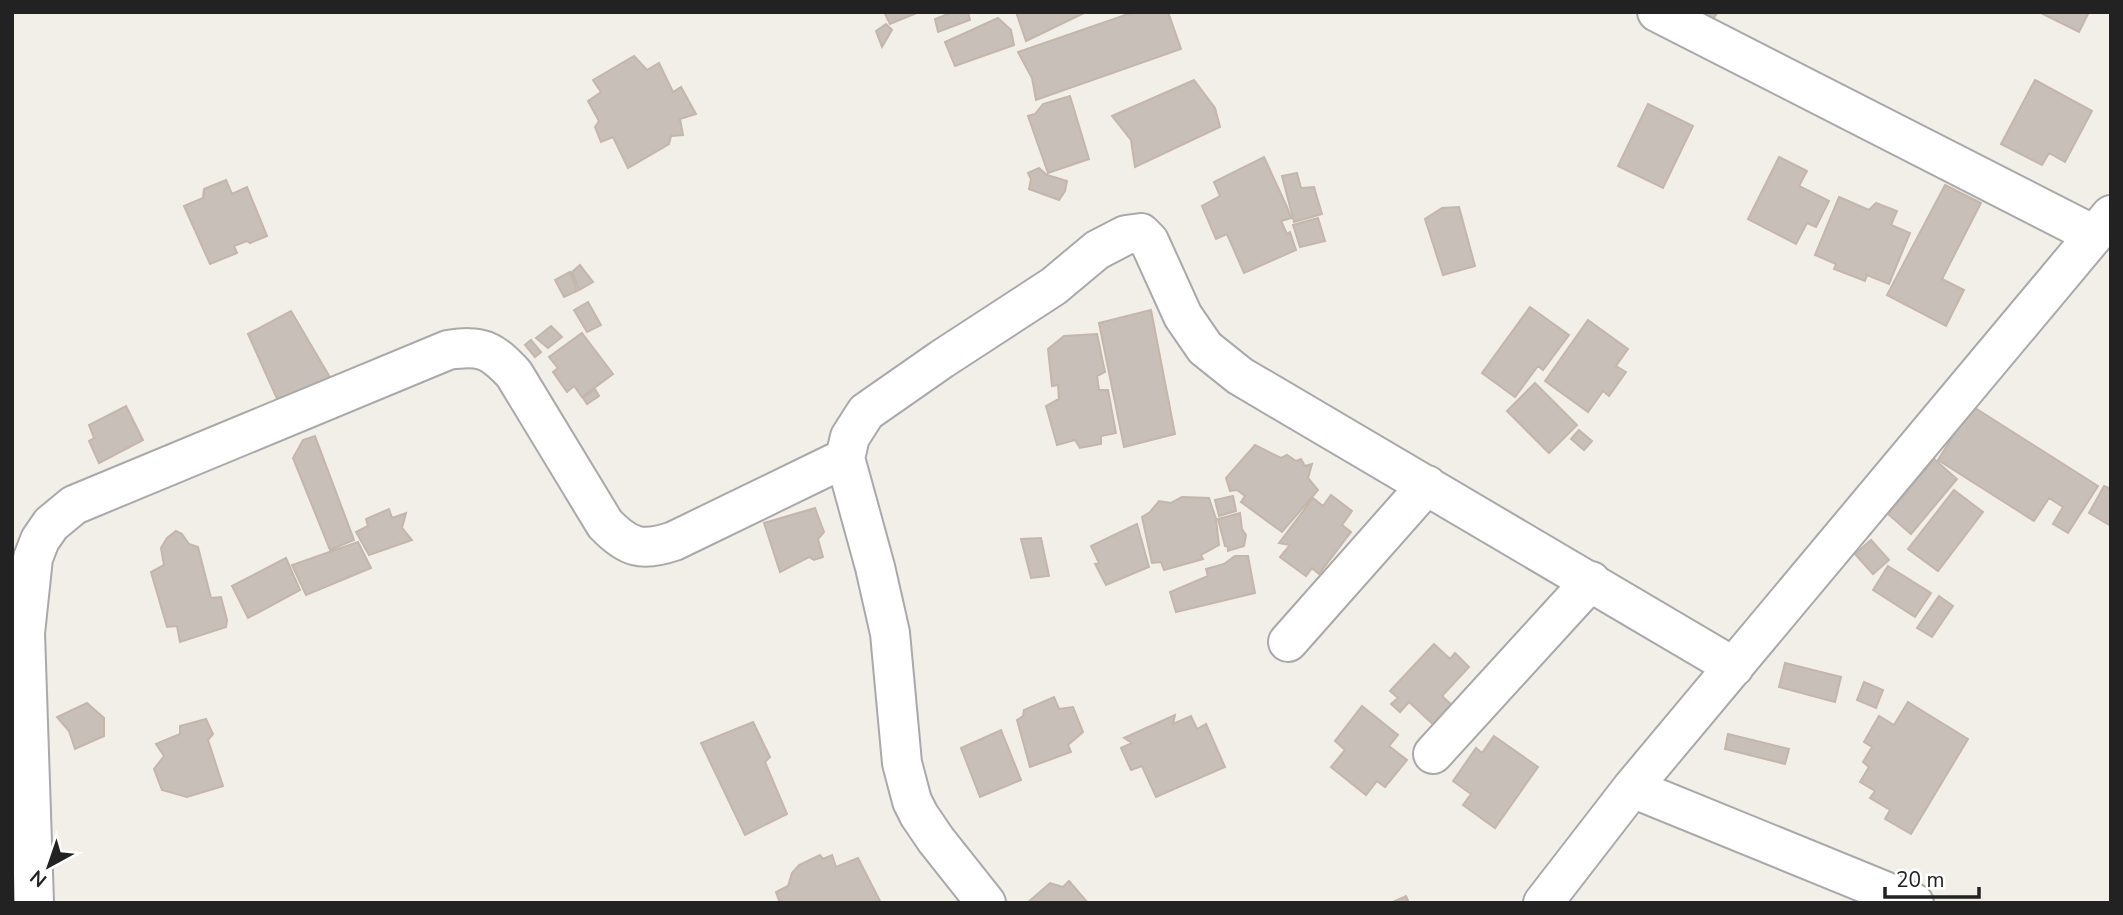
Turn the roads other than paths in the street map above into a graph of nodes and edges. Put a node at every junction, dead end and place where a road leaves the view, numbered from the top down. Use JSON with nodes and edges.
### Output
{"nodes":[{"id":1,"x":1657,"y":12,"type":"edge"},
{"id":2,"x":2102,"y":225,"type":"edge"},
{"id":3,"x":845,"y":458,"type":"junction"},
{"id":4,"x":1427,"y":485,"type":"junction"},
{"id":5,"x":1591,"y":581,"type":"junction"},
{"id":6,"x":1288,"y":642,"type":"dead end"},
{"id":7,"x":1734,"y":667,"type":"junction"},
{"id":8,"x":1433,"y":754,"type":"dead end"},
{"id":9,"x":1632,"y":789,"type":"junction"},
{"id":10,"x":33,"y":903,"type":"edge"},
{"id":11,"x":986,"y":903,"type":"edge"},
{"id":12,"x":1543,"y":903,"type":"edge"},
{"id":13,"x":1914,"y":903,"type":"edge"}],
"edges":[{"from":1,"to":2,"type":"street"},
{"from":2,"to":7,"type":"street"},
{"from":3,"to":4,"type":"street"},
{"from":3,"to":10,"type":"street"},
{"from":3,"to":11,"type":"street"},
{"from":4,"to":5,"type":"street"},
{"from":4,"to":6,"type":"street"},
{"from":5,"to":7,"type":"street"},
{"from":5,"to":8,"type":"street"},
{"from":7,"to":9,"type":"street"},
{"from":9,"to":12,"type":"street"},
{"from":9,"to":13,"type":"street"}]}
